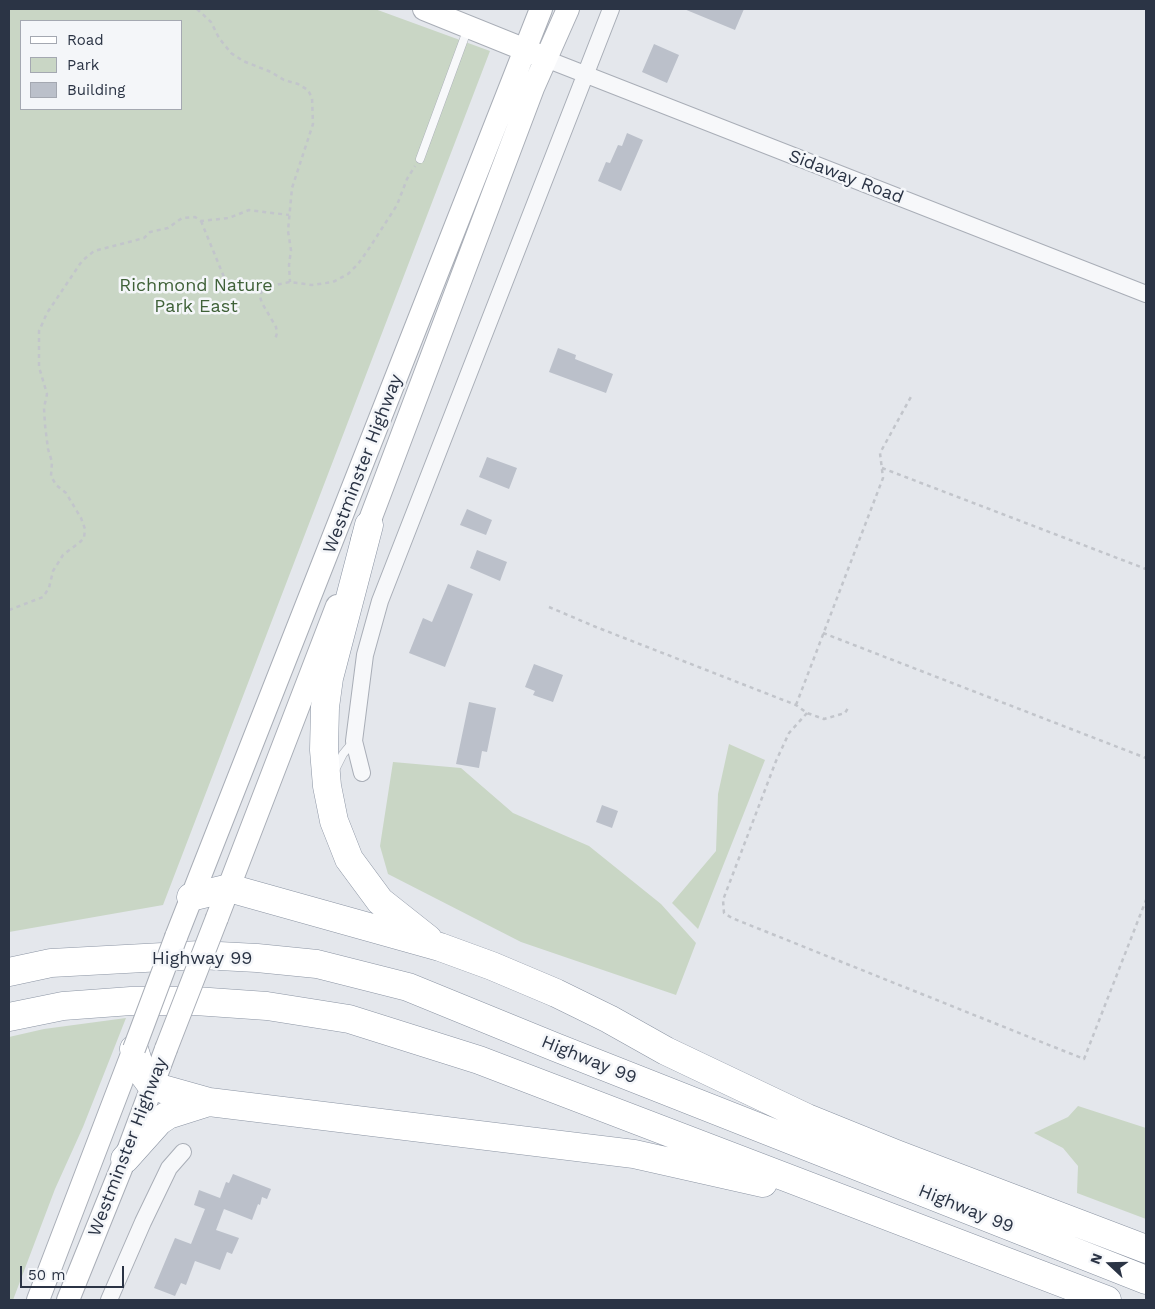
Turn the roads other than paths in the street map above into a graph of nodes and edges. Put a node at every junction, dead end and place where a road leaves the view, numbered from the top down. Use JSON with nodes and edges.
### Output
{"nodes":[{"id":1,"x":424,"y":9,"type":"edge"},
{"id":2,"x":541,"y":9,"type":"edge"},
{"id":3,"x":568,"y":9,"type":"edge"},
{"id":4,"x":611,"y":9,"type":"edge"},
{"id":5,"x":469,"y":26,"type":"junction"},
{"id":6,"x":525,"y":49,"type":"junction"},
{"id":7,"x":546,"y":59,"type":"junction"},
{"id":8,"x":585,"y":75,"type":"junction"},
{"id":9,"x":420,"y":158,"type":"road end"},
{"id":10,"x":1146,"y":294,"type":"edge"},
{"id":11,"x":368,"y":525,"type":"junction"},
{"id":12,"x":354,"y":741,"type":"junction"},
{"id":13,"x":362,"y":773,"type":"dead end"},
{"id":14,"x":327,"y":786,"type":"junction"},
{"id":15,"x":229,"y":888,"type":"junction"},
{"id":16,"x":187,"y":908,"type":"junction"},
{"id":17,"x":440,"y":947,"type":"junction"},
{"id":18,"x":9,"y":972,"type":"edge"},
{"id":19,"x":9,"y":1017,"type":"edge"},
{"id":20,"x":134,"y":1049,"type":"junction"},
{"id":21,"x":152,"y":1086,"type":"junction"},
{"id":22,"x":209,"y":1102,"type":"junction"},
{"id":23,"x":182,"y":1152,"type":"dead end"},
{"id":24,"x":125,"y":1159,"type":"junction"},
{"id":25,"x":821,"y":1190,"type":"junction"},
{"id":26,"x":1146,"y":1249,"type":"edge"},
{"id":27,"x":1146,"y":1280,"type":"edge"},
{"id":28,"x":38,"y":1300,"type":"edge"},
{"id":29,"x":68,"y":1300,"type":"edge"},
{"id":30,"x":109,"y":1300,"type":"edge"},
{"id":31,"x":1108,"y":1300,"type":"edge"}],
"edges":[{"from":1,"to":5,"type":"main road"},
{"from":2,"to":6,"type":"main road","name":"Westminster Highway"},
{"from":3,"to":7,"type":"main road","name":"Westminster Highway"},
{"from":4,"to":8,"type":"street"},
{"from":5,"to":6,"type":"main road"},
{"from":5,"to":9,"type":"lane"},
{"from":6,"to":7,"type":"main road"},
{"from":6,"to":16,"type":"main road","name":"Westminster Highway"},
{"from":7,"to":8,"type":"street","name":"Sidaway Road"},
{"from":7,"to":11,"type":"main road","name":"Westminster Highway"},
{"from":8,"to":10,"type":"street","name":"Sidaway Road"},
{"from":8,"to":12,"type":"street"},
{"from":11,"to":14,"type":"highway"},
{"from":11,"to":15,"type":"main road","name":"Westminster Highway"},
{"from":12,"to":13,"type":"street"},
{"from":12,"to":14,"type":"lane"},
{"from":14,"to":17,"type":"highway"},
{"from":15,"to":16,"type":"highway"},
{"from":15,"to":17,"type":"highway"},
{"from":15,"to":21,"type":"main road","name":"Westminster Highway","bridge":true},
{"from":16,"to":20,"type":"main road","name":"Westminster Highway","bridge":true},
{"from":17,"to":26,"type":"highway"},
{"from":18,"to":27,"type":"highway","name":"Highway 99"},
{"from":19,"to":25,"type":"highway","name":"Highway 99"},
{"from":20,"to":21,"type":"highway"},
{"from":20,"to":28,"type":"main road","name":"Westminster Highway"},
{"from":21,"to":22,"type":"highway"},
{"from":21,"to":24,"type":"main road","name":"Westminster Highway"},
{"from":22,"to":24,"type":"highway"},
{"from":22,"to":25,"type":"highway"},
{"from":23,"to":30,"type":"street"},
{"from":24,"to":29,"type":"main road","name":"Westminster Highway"},
{"from":25,"to":31,"type":"highway","name":"Highway 99"}]}
